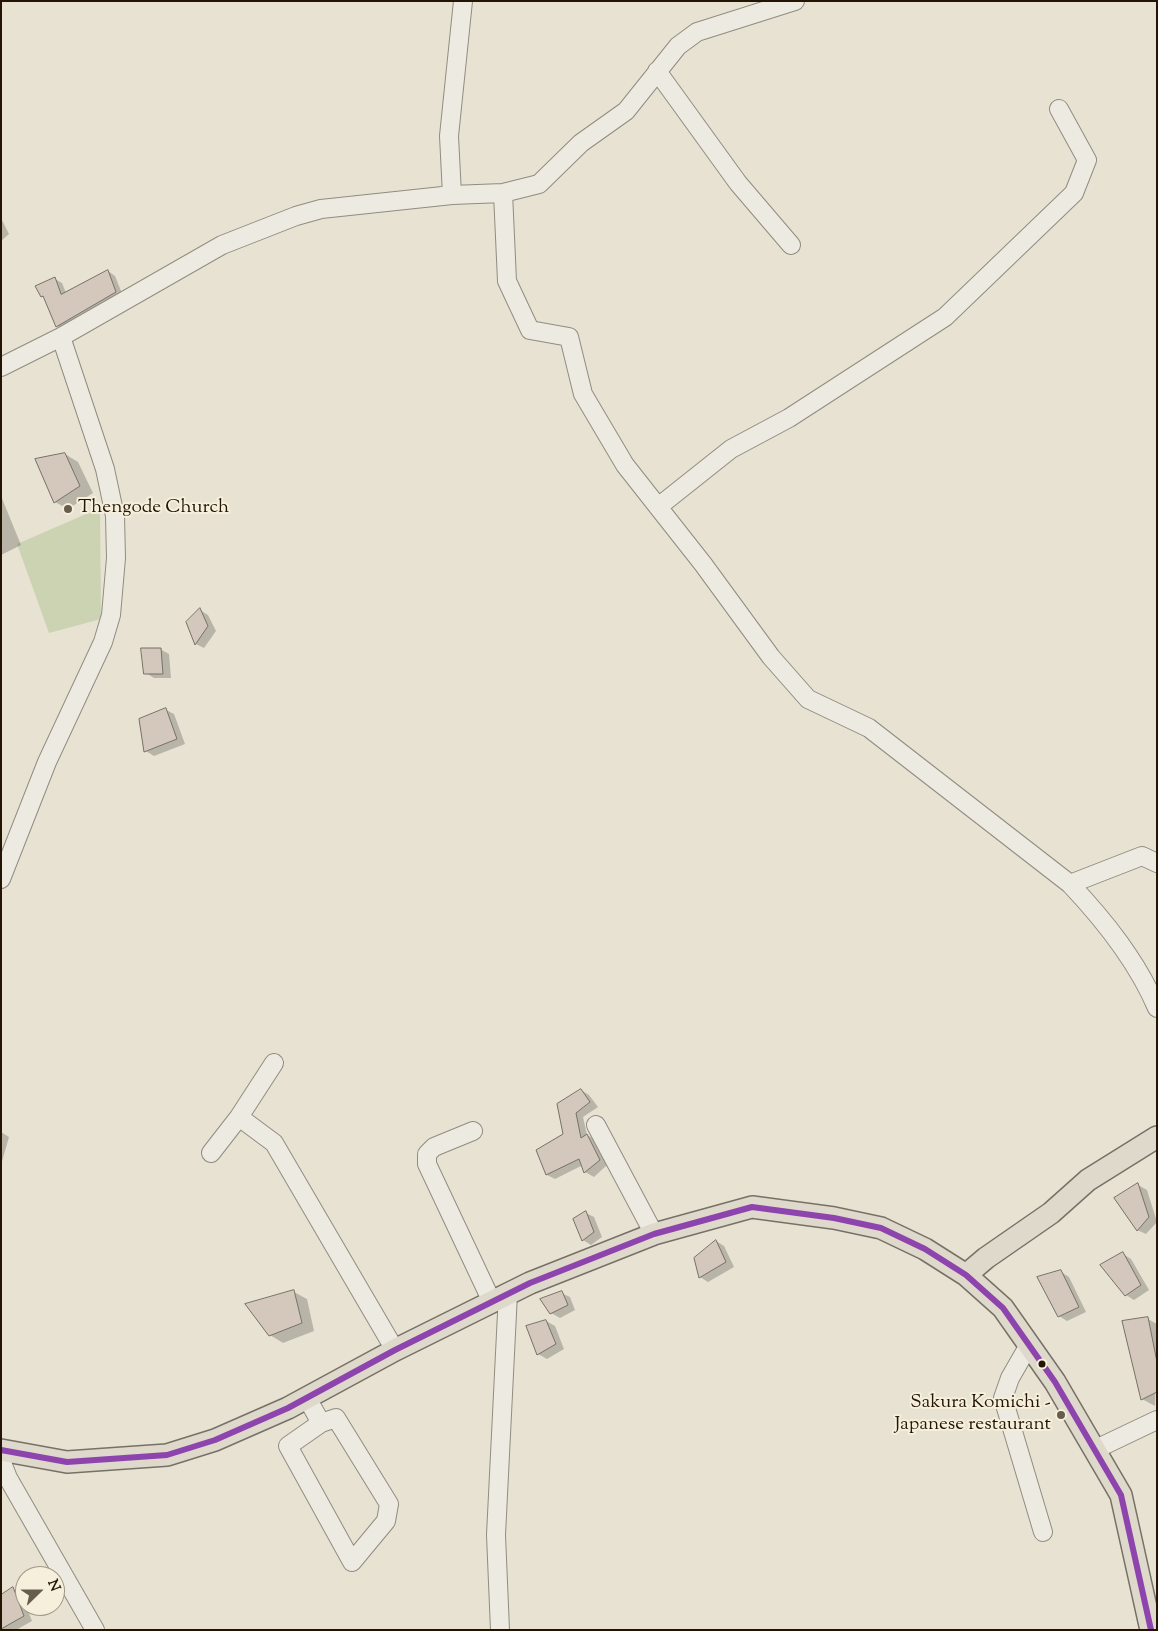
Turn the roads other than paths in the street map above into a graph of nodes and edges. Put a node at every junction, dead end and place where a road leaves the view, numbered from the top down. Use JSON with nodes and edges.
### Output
{"nodes":[{"id":1,"x":463,"y":1,"type":"edge"},
{"id":2,"x":796,"y":1,"type":"edge"},
{"id":3,"x":657,"y":71,"type":"junction"},
{"id":4,"x":1059,"y":110,"type":"dead end"},
{"id":5,"x":502,"y":193,"type":"junction"},
{"id":6,"x":452,"y":195,"type":"junction"},
{"id":7,"x":791,"y":245,"type":"dead end"},
{"id":8,"x":61,"y":337,"type":"junction"},
{"id":9,"x":1,"y":367,"type":"edge"},
{"id":10,"x":658,"y":507,"type":"junction"},
{"id":11,"x":1157,"y":863,"type":"edge"},
{"id":12,"x":1,"y":879,"type":"edge"},
{"id":13,"x":1070,"y":884,"type":"junction"},
{"id":14,"x":1157,"y":1008,"type":"edge"},
{"id":15,"x":274,"y":1062,"type":"dead end"},
{"id":16,"x":239,"y":1117,"type":"junction"},
{"id":17,"x":596,"y":1125,"type":"dead end"},
{"id":18,"x":473,"y":1131,"type":"dead end"},
{"id":19,"x":1157,"y":1137,"type":"edge"},
{"id":20,"x":211,"y":1153,"type":"dead end"},
{"id":21,"x":654,"y":1234,"type":"junction"},
{"id":22,"x":966,"y":1275,"type":"junction"},
{"id":23,"x":500,"y":1297,"type":"junction"},
{"id":24,"x":1029,"y":1345,"type":"junction"},
{"id":25,"x":395,"y":1350,"type":"junction"},
{"id":26,"x":307,"y":1398,"type":"junction"},
{"id":27,"x":1157,"y":1420,"type":"edge"},
{"id":28,"x":321,"y":1423,"type":"junction"},
{"id":29,"x":1,"y":1450,"type":"edge"},
{"id":30,"x":1094,"y":1450,"type":"junction"},
{"id":31,"x":1,"y":1460,"type":"edge"},
{"id":32,"x":1043,"y":1532,"type":"dead end"},
{"id":33,"x":95,"y":1630,"type":"edge"},
{"id":34,"x":500,"y":1630,"type":"edge"},
{"id":35,"x":1151,"y":1630,"type":"edge"}],
"edges":[{"from":1,"to":6,"type":"street"},
{"from":2,"to":3,"type":"street"},
{"from":3,"to":5,"type":"street"},
{"from":3,"to":7,"type":"street"},
{"from":4,"to":10,"type":"street"},
{"from":5,"to":6,"type":"street"},
{"from":5,"to":10,"type":"street"},
{"from":6,"to":8,"type":"street"},
{"from":8,"to":9,"type":"street"},
{"from":8,"to":12,"type":"street"},
{"from":10,"to":13,"type":"street"},
{"from":11,"to":13,"type":"street"},
{"from":13,"to":14,"type":"street"},
{"from":15,"to":16,"type":"street"},
{"from":16,"to":20,"type":"street"},
{"from":16,"to":25,"type":"street"},
{"from":17,"to":21,"type":"street"},
{"from":18,"to":23,"type":"street"},
{"from":19,"to":22,"type":"main road"},
{"from":21,"to":22,"type":"main road"},
{"from":21,"to":23,"type":"main road"},
{"from":22,"to":24,"type":"main road"},
{"from":23,"to":25,"type":"main road"},
{"from":23,"to":34,"type":"street"},
{"from":24,"to":30,"type":"main road"},
{"from":24,"to":32,"type":"street"},
{"from":25,"to":26,"type":"main road"},
{"from":26,"to":28,"type":"street"},
{"from":26,"to":29,"type":"main road"},
{"from":27,"to":30,"type":"street"},
{"from":28,"to":28,"type":"street"},
{"from":30,"to":35,"type":"main road"},
{"from":31,"to":33,"type":"street"}]}
